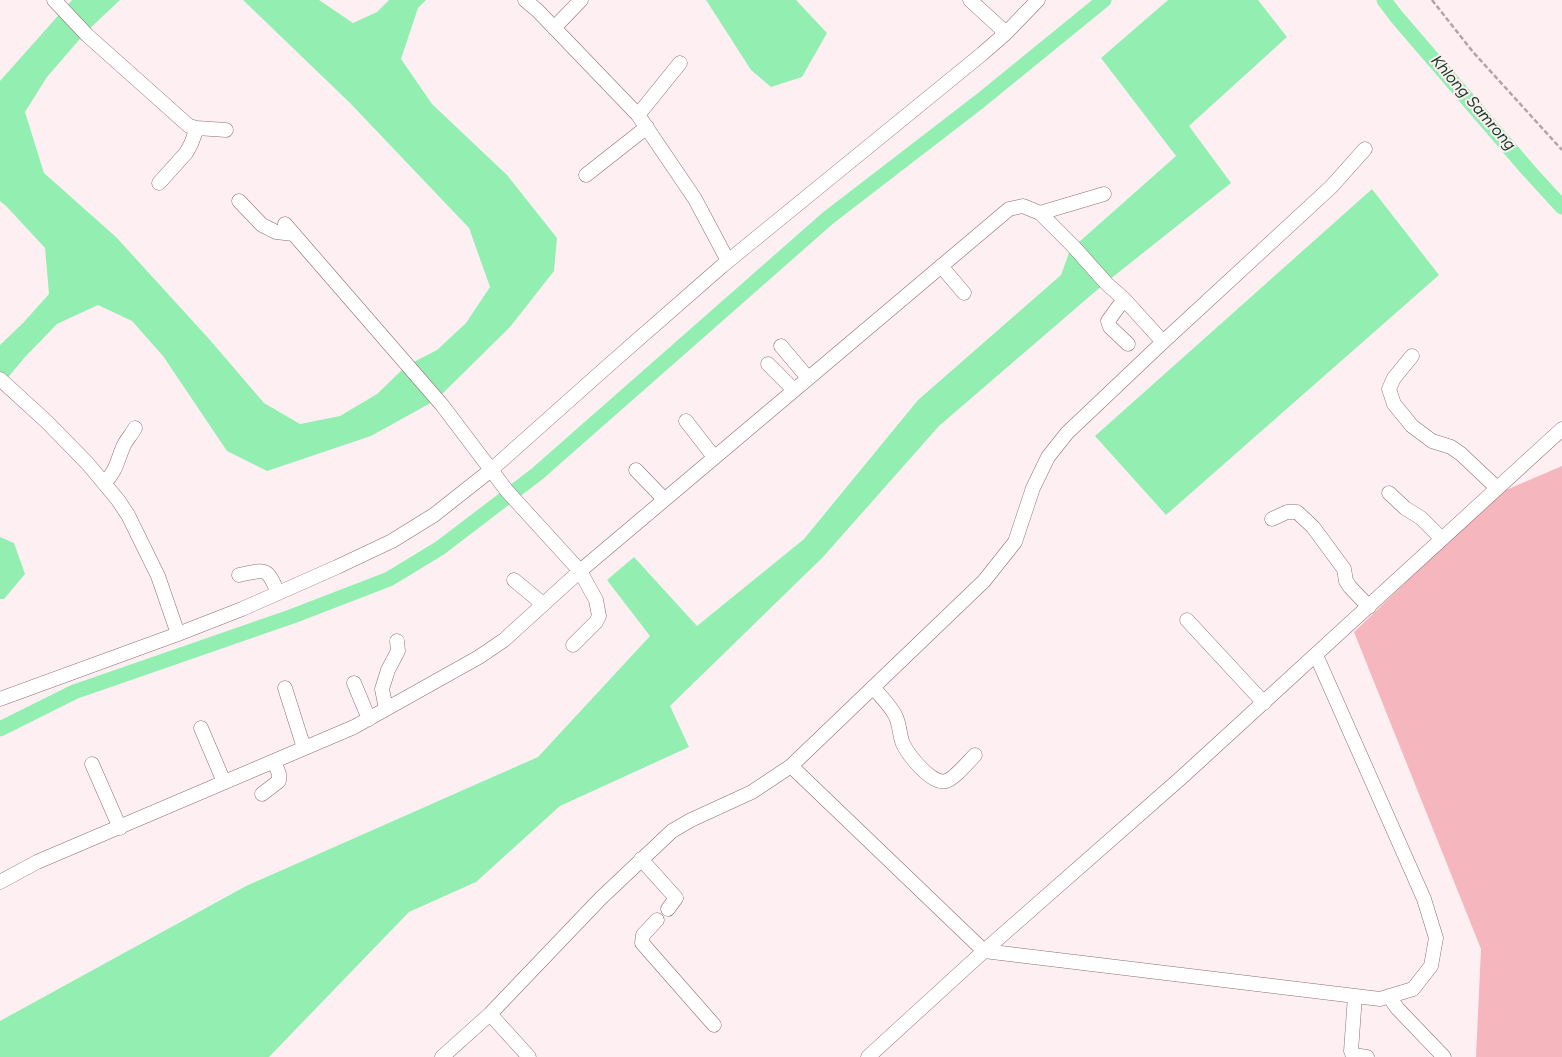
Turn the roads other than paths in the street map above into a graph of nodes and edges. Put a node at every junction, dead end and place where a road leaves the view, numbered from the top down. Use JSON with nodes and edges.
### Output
{"nodes":[{"id":1,"x":525,"y":0,"type":"edge"},
{"id":2,"x":581,"y":0,"type":"edge"},
{"id":3,"x":970,"y":0,"type":"edge"},
{"id":4,"x":1038,"y":0,"type":"edge"},
{"id":5,"x":58,"y":4,"type":"edge"},
{"id":6,"x":554,"y":28,"type":"junction"},
{"id":7,"x":1006,"y":33,"type":"junction"},
{"id":8,"x":680,"y":63,"type":"dead end"},
{"id":9,"x":638,"y":114,"type":"junction"},
{"id":10,"x":646,"y":127,"type":"junction"},
{"id":11,"x":197,"y":128,"type":"junction"},
{"id":12,"x":226,"y":130,"type":"dead end"},
{"id":13,"x":1365,"y":149,"type":"dead end"},
{"id":14,"x":586,"y":175,"type":"dead end"},
{"id":15,"x":159,"y":182,"type":"dead end"},
{"id":16,"x":1104,"y":194,"type":"dead end"},
{"id":17,"x":239,"y":201,"type":"dead end"},
{"id":18,"x":1040,"y":213,"type":"junction"},
{"id":19,"x":728,"y":261,"type":"junction"},
{"id":20,"x":941,"y":266,"type":"junction"},
{"id":21,"x":964,"y":294,"type":"dead end"},
{"id":22,"x":1124,"y":299,"type":"junction"},
{"id":23,"x":1163,"y":342,"type":"junction"},
{"id":24,"x":1128,"y":344,"type":"dead end"},
{"id":25,"x":781,"y":346,"type":"dead end"},
{"id":26,"x":1412,"y":356,"type":"dead end"},
{"id":27,"x":768,"y":364,"type":"dead end"},
{"id":28,"x":808,"y":378,"type":"junction"},
{"id":29,"x":2,"y":381,"type":"edge"},
{"id":30,"x":794,"y":390,"type":"junction"},
{"id":31,"x":686,"y":421,"type":"dead end"},
{"id":32,"x":135,"y":428,"type":"dead end"},
{"id":33,"x":1562,"y":429,"type":"edge"},
{"id":34,"x":714,"y":458,"type":"junction"},
{"id":35,"x":491,"y":470,"type":"junction"},
{"id":36,"x":636,"y":470,"type":"dead end"},
{"id":37,"x":104,"y":483,"type":"junction"},
{"id":38,"x":1497,"y":488,"type":"junction"},
{"id":39,"x":1389,"y":493,"type":"dead end"},
{"id":40,"x":664,"y":499,"type":"junction"},
{"id":41,"x":1272,"y":519,"type":"dead end"},
{"id":42,"x":1442,"y":539,"type":"junction"},
{"id":43,"x":580,"y":570,"type":"junction"},
{"id":44,"x":240,"y":574,"type":"dead end"},
{"id":45,"x":514,"y":580,"type":"dead end"},
{"id":46,"x":278,"y":593,"type":"junction"},
{"id":47,"x":543,"y":604,"type":"junction"},
{"id":48,"x":1368,"y":607,"type":"junction"},
{"id":49,"x":1187,"y":620,"type":"dead end"},
{"id":50,"x":178,"y":634,"type":"junction"},
{"id":51,"x":397,"y":641,"type":"dead end"},
{"id":52,"x":573,"y":645,"type":"dead end"},
{"id":53,"x":1316,"y":655,"type":"junction"},
{"id":54,"x":354,"y":683,"type":"dead end"},
{"id":55,"x":873,"y":687,"type":"junction"},
{"id":56,"x":285,"y":688,"type":"dead end"},
{"id":57,"x":0,"y":699,"type":"edge"},
{"id":58,"x":1264,"y":703,"type":"junction"},
{"id":59,"x":386,"y":709,"type":"junction"},
{"id":60,"x":369,"y":719,"type":"junction"},
{"id":61,"x":201,"y":728,"type":"dead end"},
{"id":62,"x":304,"y":748,"type":"junction"},
{"id":63,"x":975,"y":755,"type":"dead end"},
{"id":64,"x":274,"y":761,"type":"junction"},
{"id":65,"x":92,"y":764,"type":"dead end"},
{"id":66,"x":790,"y":766,"type":"junction"},
{"id":67,"x":224,"y":782,"type":"junction"},
{"id":68,"x":262,"y":794,"type":"dead end"},
{"id":69,"x":120,"y":828,"type":"junction"},
{"id":70,"x":641,"y":859,"type":"junction"},
{"id":71,"x":0,"y":882,"type":"edge"},
{"id":72,"x":668,"y":909,"type":"dead end"},
{"id":73,"x":657,"y":920,"type":"dead end"},
{"id":74,"x":984,"y":951,"type":"junction"},
{"id":75,"x":1355,"y":996,"type":"junction"},
{"id":76,"x":1389,"y":996,"type":"junction"},
{"id":77,"x":490,"y":1014,"type":"junction"},
{"id":78,"x":714,"y":1025,"type":"dead end"},
{"id":79,"x":442,"y":1057,"type":"edge"},
{"id":80,"x":530,"y":1057,"type":"edge"},
{"id":81,"x":868,"y":1057,"type":"edge"},
{"id":82,"x":1367,"y":1057,"type":"edge"},
{"id":83,"x":1444,"y":1057,"type":"edge"}],
"edges":[{"from":1,"to":6,"type":"street"},
{"from":2,"to":6,"type":"street"},
{"from":3,"to":7,"type":"street"},
{"from":4,"to":7,"type":"street"},
{"from":5,"to":11,"type":"street"},
{"from":6,"to":9,"type":"street"},
{"from":7,"to":19,"type":"street"},
{"from":8,"to":9,"type":"street"},
{"from":9,"to":10,"type":"street"},
{"from":10,"to":14,"type":"street"},
{"from":10,"to":19,"type":"street"},
{"from":11,"to":12,"type":"street"},
{"from":11,"to":15,"type":"street"},
{"from":13,"to":23,"type":"street"},
{"from":16,"to":18,"type":"street"},
{"from":17,"to":35,"type":"street"},
{"from":18,"to":20,"type":"street"},
{"from":18,"to":22,"type":"street"},
{"from":19,"to":35,"type":"street"},
{"from":20,"to":21,"type":"street"},
{"from":20,"to":28,"type":"street"},
{"from":22,"to":23,"type":"street"},
{"from":22,"to":24,"type":"street"},
{"from":23,"to":55,"type":"street"},
{"from":25,"to":28,"type":"street"},
{"from":26,"to":38,"type":"street"},
{"from":27,"to":30,"type":"street"},
{"from":28,"to":30,"type":"street"},
{"from":29,"to":37,"type":"street"},
{"from":30,"to":34,"type":"street"},
{"from":31,"to":34,"type":"street"},
{"from":32,"to":37,"type":"street"},
{"from":33,"to":38,"type":"street"},
{"from":34,"to":40,"type":"street"},
{"from":35,"to":43,"type":"street"},
{"from":35,"to":46,"type":"street"},
{"from":36,"to":40,"type":"street"},
{"from":37,"to":50,"type":"street"},
{"from":38,"to":42,"type":"street"},
{"from":39,"to":42,"type":"street"},
{"from":40,"to":43,"type":"street"},
{"from":41,"to":48,"type":"street"},
{"from":42,"to":48,"type":"street"},
{"from":43,"to":47,"type":"street"},
{"from":43,"to":52,"type":"street"},
{"from":44,"to":46,"type":"street"},
{"from":45,"to":47,"type":"street"},
{"from":46,"to":50,"type":"street"},
{"from":47,"to":59,"type":"street"},
{"from":48,"to":53,"type":"street"},
{"from":49,"to":58,"type":"street"},
{"from":50,"to":57,"type":"street"},
{"from":51,"to":59,"type":"street"},
{"from":53,"to":58,"type":"street"},
{"from":53,"to":76,"type":"street"},
{"from":54,"to":60,"type":"street"},
{"from":55,"to":63,"type":"street"},
{"from":55,"to":66,"type":"street"},
{"from":56,"to":62,"type":"street"},
{"from":58,"to":74,"type":"street"},
{"from":59,"to":60,"type":"street"},
{"from":60,"to":62,"type":"street"},
{"from":61,"to":67,"type":"street"},
{"from":62,"to":64,"type":"street"},
{"from":64,"to":67,"type":"street"},
{"from":64,"to":68,"type":"street"},
{"from":65,"to":69,"type":"street"},
{"from":66,"to":70,"type":"street"},
{"from":66,"to":74,"type":"street"},
{"from":67,"to":69,"type":"street"},
{"from":69,"to":71,"type":"street"},
{"from":70,"to":72,"type":"street"},
{"from":70,"to":77,"type":"street"},
{"from":73,"to":78,"type":"street"},
{"from":74,"to":75,"type":"street"},
{"from":74,"to":81,"type":"street"},
{"from":75,"to":76,"type":"street"},
{"from":75,"to":82,"type":"street"},
{"from":76,"to":83,"type":"street"},
{"from":77,"to":79,"type":"street"},
{"from":77,"to":80,"type":"street"}]}
